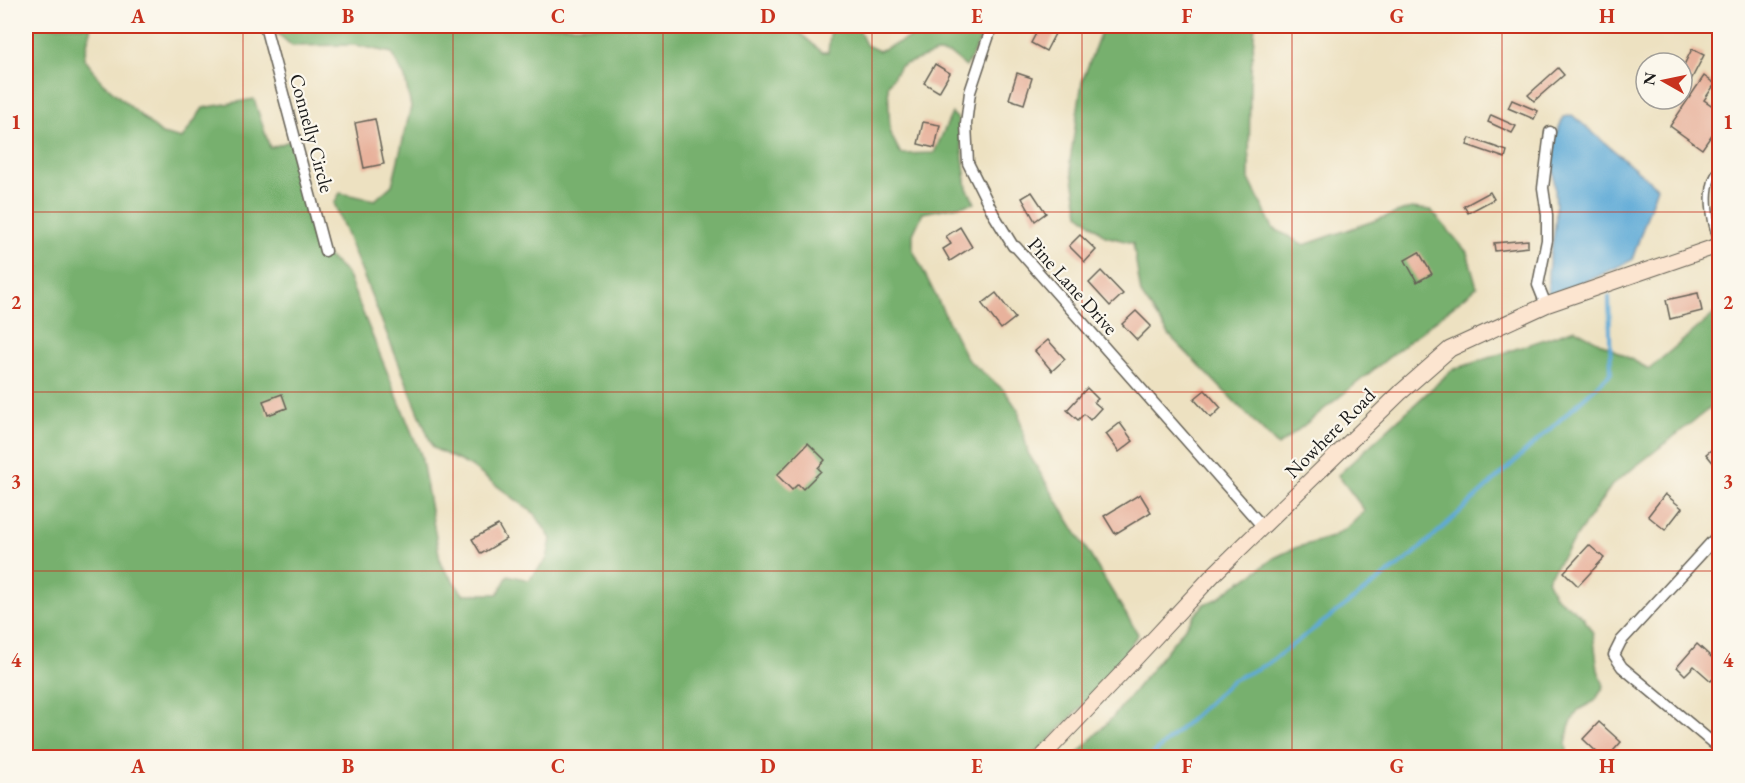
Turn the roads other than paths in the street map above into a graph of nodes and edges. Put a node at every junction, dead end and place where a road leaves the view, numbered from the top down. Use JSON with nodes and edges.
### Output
{"nodes":[{"id":1,"x":265,"y":26,"type":"edge"},
{"id":2,"x":992,"y":26,"type":"edge"},
{"id":3,"x":1550,"y":132,"type":"dead end"},
{"id":4,"x":1719,"y":166,"type":"edge"},
{"id":5,"x":1719,"y":245,"type":"edge"},
{"id":6,"x":325,"y":251,"type":"dead end"},
{"id":7,"x":1546,"y":305,"type":"junction"},
{"id":8,"x":1263,"y":527,"type":"junction"},
{"id":9,"x":1719,"y":534,"type":"edge"},
{"id":10,"x":1719,"y":749,"type":"edge"},
{"id":11,"x":1041,"y":758,"type":"edge"}],
"edges":[{"from":1,"to":6,"type":"street","name":"Connelly Circle"},
{"from":2,"to":8,"type":"street","name":"Pine Lane Drive"},
{"from":3,"to":7,"type":"street"},
{"from":4,"to":5,"type":"lane"},
{"from":5,"to":7,"type":"street","name":"Nowhere Road"},
{"from":7,"to":8,"type":"street","name":"Nowhere Road"},
{"from":8,"to":11,"type":"street","name":"Nowhere Road"},
{"from":9,"to":10,"type":"street"}]}
